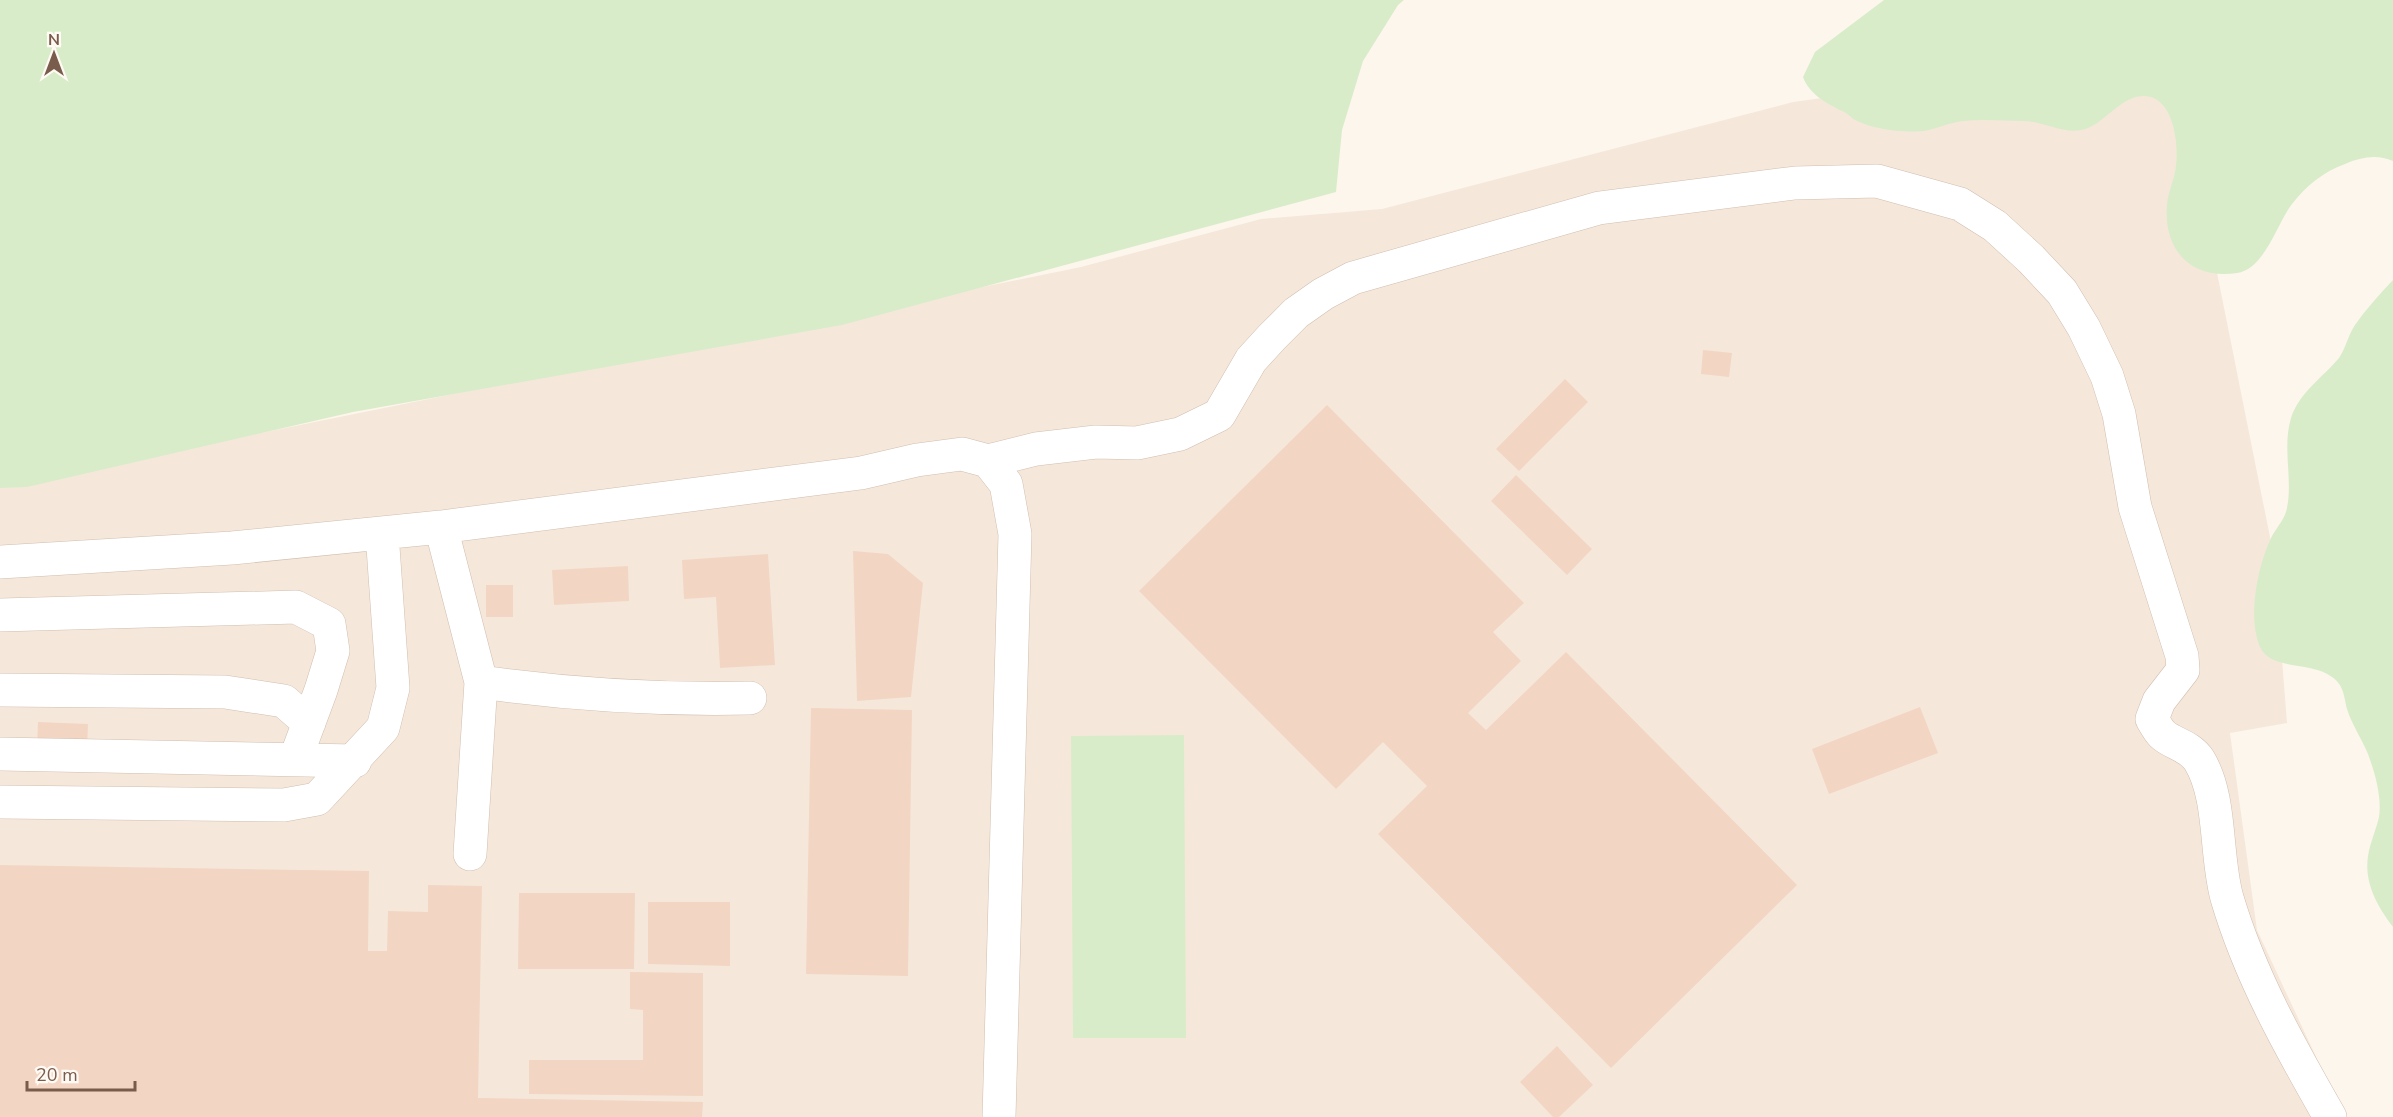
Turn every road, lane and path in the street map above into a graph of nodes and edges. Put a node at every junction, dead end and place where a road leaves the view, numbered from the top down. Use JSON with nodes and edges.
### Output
{"nodes":[{"id":1,"x":988,"y":461,"type":"junction"},
{"id":2,"x":441,"y":527,"type":"junction"},
{"id":3,"x":382,"y":533,"type":"junction"},
{"id":4,"x":0,"y":562,"type":"edge"},
{"id":5,"x":0,"y":615,"type":"edge"},
{"id":6,"x":481,"y":682,"type":"junction"},
{"id":7,"x":0,"y":690,"type":"edge"},
{"id":8,"x":750,"y":698,"type":"dead end"},
{"id":9,"x":309,"y":723,"type":"junction"},
{"id":10,"x":0,"y":754,"type":"edge"},
{"id":11,"x":295,"y":760,"type":"junction"},
{"id":12,"x":354,"y":761,"type":"junction"},
{"id":13,"x":0,"y":802,"type":"edge"},
{"id":14,"x":470,"y":854,"type":"dead end"},
{"id":15,"x":999,"y":1117,"type":"edge"},
{"id":16,"x":2330,"y":1117,"type":"edge"}],
"edges":[{"from":1,"to":2,"type":"lane"},
{"from":1,"to":15,"type":"lane"},
{"from":1,"to":16,"type":"lane"},
{"from":2,"to":3,"type":"lane"},
{"from":2,"to":6,"type":"lane"},
{"from":3,"to":4,"type":"lane"},
{"from":3,"to":12,"type":"lane"},
{"from":5,"to":9,"type":"lane"},
{"from":6,"to":8,"type":"lane"},
{"from":6,"to":14,"type":"lane"},
{"from":7,"to":9,"type":"lane"},
{"from":9,"to":11,"type":"lane"},
{"from":10,"to":11,"type":"lane"},
{"from":11,"to":12,"type":"lane"},
{"from":12,"to":13,"type":"lane"}]}
